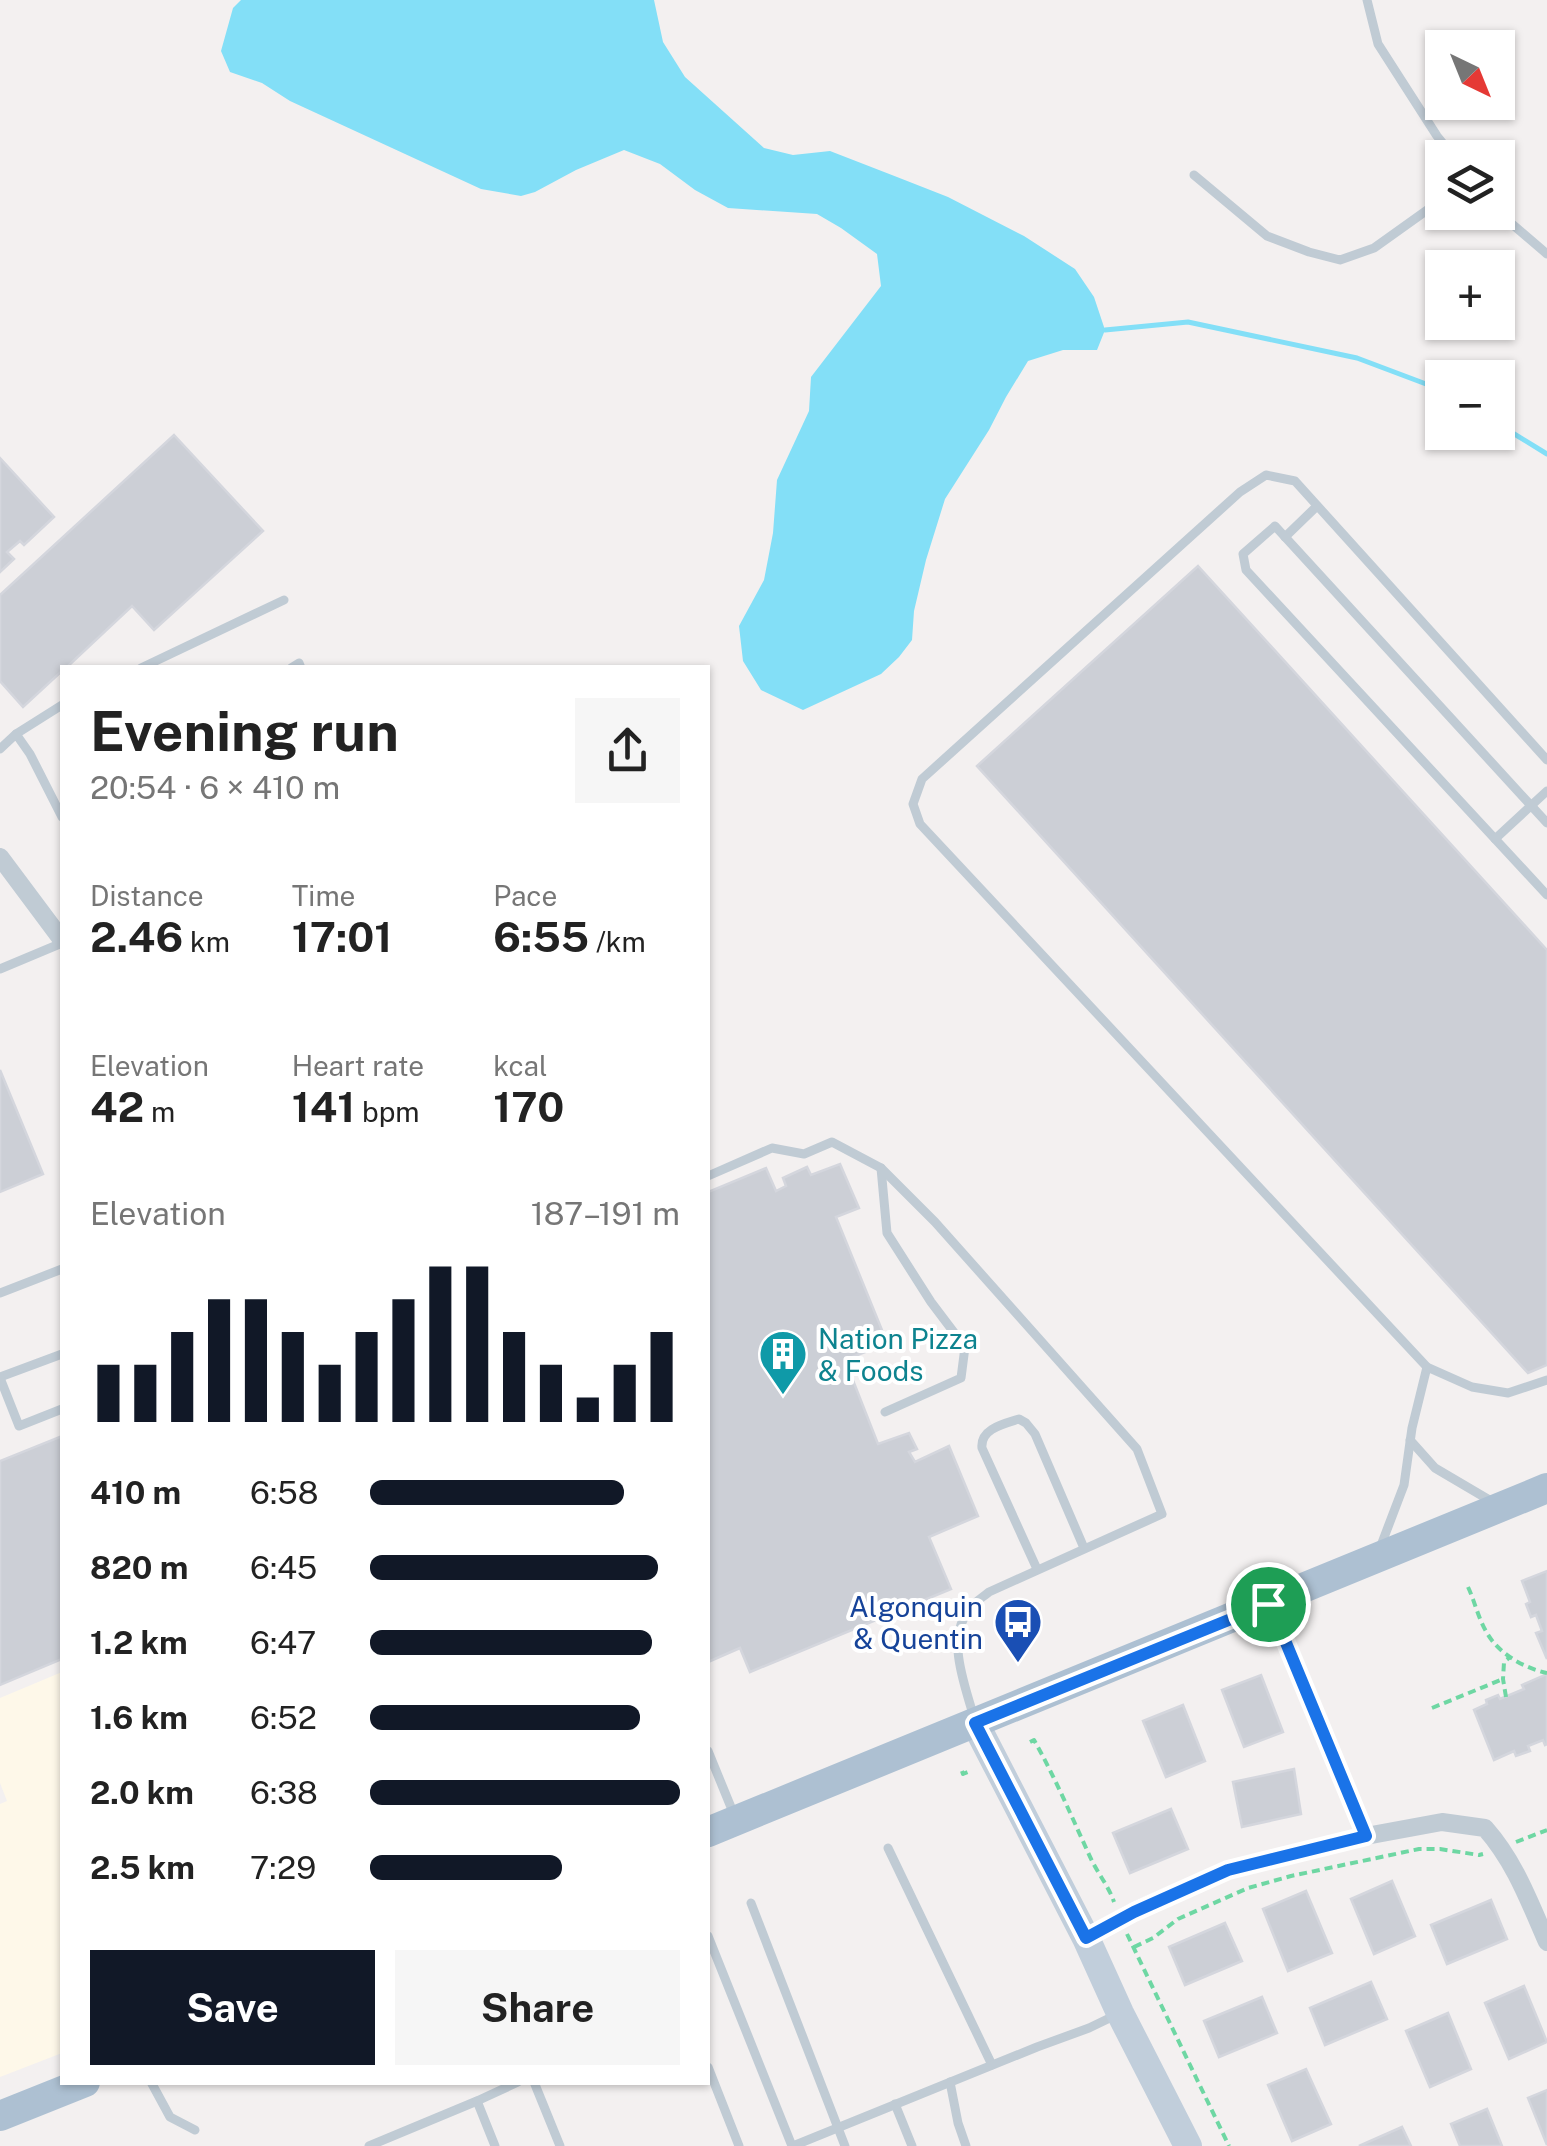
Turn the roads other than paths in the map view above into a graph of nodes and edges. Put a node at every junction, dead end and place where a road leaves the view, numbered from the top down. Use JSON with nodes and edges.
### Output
{"nodes":[{"id":1,"x":1367,"y":0,"type":"edge"},
{"id":2,"x":1439,"y":140,"type":"edge"},
{"id":3,"x":1194,"y":174,"type":"dead end"},
{"id":4,"x":1425,"y":212,"type":"edge"},
{"id":5,"x":1515,"y":227,"type":"edge"},
{"id":6,"x":1547,"y":254,"type":"edge"},
{"id":7,"x":1317,"y":506,"type":"junction"},
{"id":8,"x":1285,"y":537,"type":"junction"},
{"id":9,"x":284,"y":600,"type":"dead end"},
{"id":10,"x":148,"y":665,"type":"edge"},
{"id":11,"x":60,"y":706,"type":"edge"},
{"id":12,"x":0,"y":730,"type":"edge"},
{"id":13,"x":13,"y":737,"type":"junction"},
{"id":14,"x":0,"y":749,"type":"edge"},
{"id":15,"x":1547,"y":760,"type":"edge"},
{"id":16,"x":1547,"y":792,"type":"edge"},
{"id":17,"x":1532,"y":806,"type":"junction"},
{"id":18,"x":60,"y":814,"type":"edge"},
{"id":19,"x":1547,"y":822,"type":"edge"},
{"id":20,"x":1496,"y":839,"type":"junction"},
{"id":21,"x":0,"y":857,"type":"edge"},
{"id":22,"x":1547,"y":895,"type":"edge"},
{"id":23,"x":60,"y":939,"type":"edge"},
{"id":24,"x":60,"y":943,"type":"edge"},
{"id":25,"x":0,"y":968,"type":"edge"},
{"id":26,"x":881,"y":1168,"type":"junction"},
{"id":27,"x":710,"y":1175,"type":"edge"},
{"id":28,"x":60,"y":1270,"type":"edge"},
{"id":29,"x":0,"y":1293,"type":"edge"},
{"id":30,"x":60,"y":1355,"type":"edge"},
{"id":31,"x":1427,"y":1367,"type":"junction"},
{"id":32,"x":0,"y":1378,"type":"edge"},
{"id":33,"x":1547,"y":1380,"type":"edge"},
{"id":34,"x":60,"y":1410,"type":"edge"},
{"id":35,"x":885,"y":1412,"type":"dead end"},
{"id":36,"x":1410,"y":1440,"type":"junction"},
{"id":37,"x":1547,"y":1488,"type":"edge"},
{"id":38,"x":1501,"y":1507,"type":"junction"},
{"id":39,"x":1084,"y":1548,"type":"junction"},
{"id":40,"x":1375,"y":1560,"type":"junction"},
{"id":41,"x":1037,"y":1568,"type":"junction"},
{"id":42,"x":1268,"y":1604,"type":"junction"},
{"id":43,"x":975,"y":1723,"type":"junction"},
{"id":44,"x":710,"y":1762,"type":"edge"},
{"id":45,"x":722,"y":1826,"type":"edge"},
{"id":46,"x":1366,"y":1836,"type":"junction"},
{"id":47,"x":888,"y":1848,"type":"dead end"},
{"id":48,"x":750,"y":1903,"type":"dead end"},
{"id":49,"x":1086,"y":1938,"type":"junction"},
{"id":50,"x":710,"y":1941,"type":"edge"},
{"id":51,"x":1547,"y":1942,"type":"edge"},
{"id":52,"x":1120,"y":2013,"type":"junction"},
{"id":53,"x":992,"y":2065,"type":"junction"},
{"id":54,"x":710,"y":2072,"type":"edge"},
{"id":55,"x":950,"y":2082,"type":"junction"},
{"id":56,"x":78,"y":2085,"type":"edge"},
{"id":57,"x":152,"y":2085,"type":"edge"},
{"id":58,"x":512,"y":2085,"type":"edge"},
{"id":59,"x":535,"y":2085,"type":"edge"},
{"id":60,"x":477,"y":2101,"type":"junction"},
{"id":61,"x":895,"y":2104,"type":"junction"},
{"id":62,"x":0,"y":2116,"type":"edge"},
{"id":63,"x":838,"y":2128,"type":"junction"},
{"id":64,"x":195,"y":2130,"type":"dead end"},
{"id":65,"x":368,"y":2146,"type":"edge"},
{"id":66,"x":495,"y":2146,"type":"edge"},
{"id":67,"x":560,"y":2146,"type":"edge"},
{"id":68,"x":740,"y":2146,"type":"edge"},
{"id":69,"x":792,"y":2146,"type":"edge"},
{"id":70,"x":844,"y":2146,"type":"edge"},
{"id":71,"x":912,"y":2146,"type":"edge"},
{"id":72,"x":966,"y":2146,"type":"edge"},
{"id":73,"x":1188,"y":2146,"type":"edge"}],
"edges":[{"from":1,"to":2,"type":"lane"},
{"from":3,"to":4,"type":"lane"},
{"from":5,"to":6,"type":"lane"},
{"from":7,"to":8,"type":"lane"},
{"from":7,"to":15,"type":"lane"},
{"from":7,"to":31,"type":"lane"},
{"from":8,"to":17,"type":"lane"},
{"from":8,"to":20,"type":"lane"},
{"from":9,"to":10,"type":"lane"},
{"from":11,"to":13,"type":"lane"},
{"from":12,"to":13,"type":"lane"},
{"from":13,"to":14,"type":"lane"},
{"from":13,"to":18,"type":"lane"},
{"from":16,"to":17,"type":"lane"},
{"from":17,"to":19,"type":"lane"},
{"from":17,"to":20,"type":"lane"},
{"from":20,"to":22,"type":"lane"},
{"from":21,"to":23,"type":"street"},
{"from":24,"to":25,"type":"lane"},
{"from":26,"to":27,"type":"lane"},
{"from":26,"to":35,"type":"lane"},
{"from":26,"to":39,"type":"lane"},
{"from":28,"to":29,"type":"lane"},
{"from":30,"to":32,"type":"lane"},
{"from":31,"to":33,"type":"lane"},
{"from":31,"to":36,"type":"lane"},
{"from":32,"to":34,"type":"lane"},
{"from":36,"to":38,"type":"lane"},
{"from":36,"to":40,"type":"lane"},
{"from":37,"to":38,"type":"main road"},
{"from":38,"to":40,"type":"main road"},
{"from":39,"to":41,"type":"lane"},
{"from":39,"to":41,"type":"lane"},
{"from":40,"to":42,"type":"main road"},
{"from":41,"to":43,"type":"lane"},
{"from":42,"to":43,"type":"main road"},
{"from":42,"to":46,"type":"street"},
{"from":43,"to":45,"type":"main road"},
{"from":43,"to":49,"type":"main road"},
{"from":44,"to":45,"type":"lane"},
{"from":46,"to":49,"type":"street"},
{"from":46,"to":51,"type":"street"},
{"from":47,"to":53,"type":"lane"},
{"from":48,"to":63,"type":"lane"},
{"from":49,"to":52,"type":"main road"},
{"from":50,"to":69,"type":"lane"},
{"from":52,"to":53,"type":"lane"},
{"from":52,"to":73,"type":"main road"},
{"from":53,"to":55,"type":"lane"},
{"from":54,"to":68,"type":"lane"},
{"from":55,"to":61,"type":"lane"},
{"from":55,"to":72,"type":"lane"},
{"from":56,"to":62,"type":"main road"},
{"from":57,"to":64,"type":"lane"},
{"from":58,"to":60,"type":"lane"},
{"from":59,"to":67,"type":"lane"},
{"from":60,"to":65,"type":"lane"},
{"from":60,"to":66,"type":"lane"},
{"from":61,"to":63,"type":"lane"},
{"from":61,"to":71,"type":"lane"},
{"from":63,"to":69,"type":"lane"},
{"from":63,"to":70,"type":"lane"}]}
